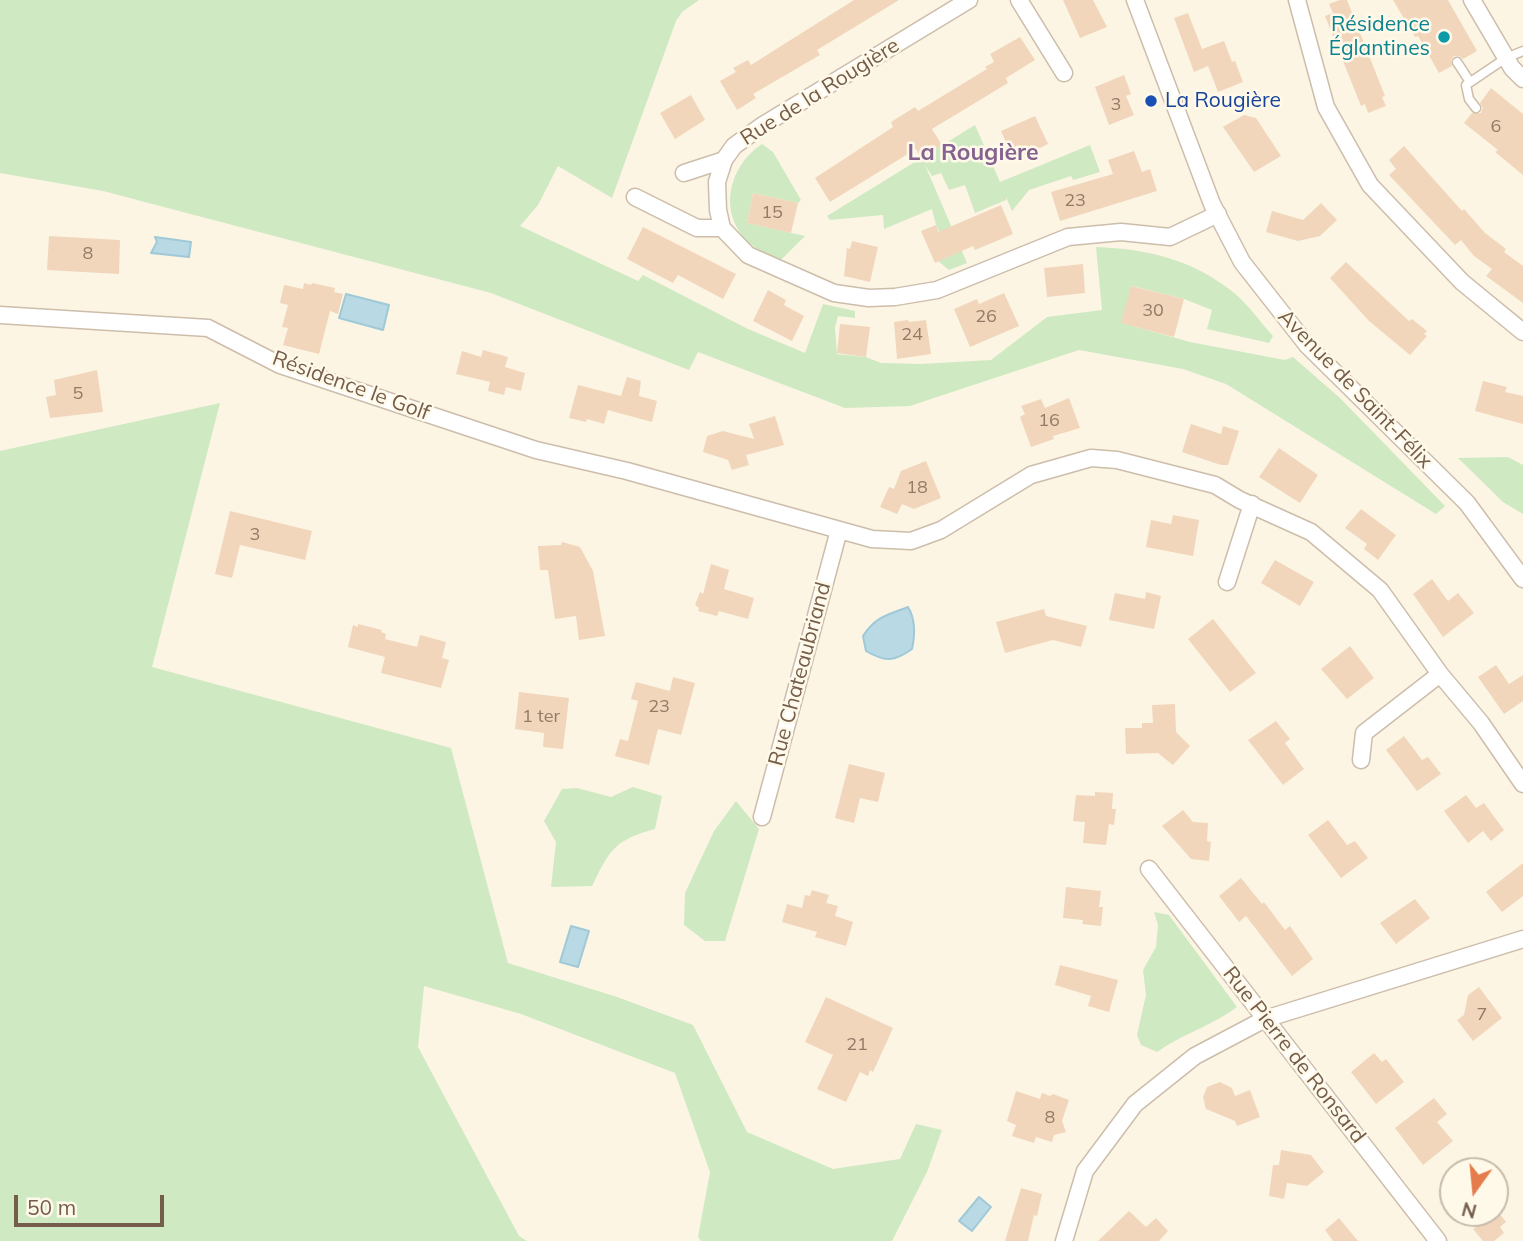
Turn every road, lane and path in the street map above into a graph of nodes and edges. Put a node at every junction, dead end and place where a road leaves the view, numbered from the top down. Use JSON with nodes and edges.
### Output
{"nodes":[{"id":1,"x":969,"y":0,"type":"edge"},
{"id":2,"x":1019,"y":0,"type":"edge"},
{"id":3,"x":1135,"y":0,"type":"edge"},
{"id":4,"x":1297,"y":0,"type":"edge"},
{"id":5,"x":1472,"y":0,"type":"edge"},
{"id":6,"x":1523,"y":51,"type":"edge"},
{"id":7,"x":1506,"y":58,"type":"junction"},
{"id":8,"x":1457,"y":62,"type":"dead end"},
{"id":9,"x":1064,"y":73,"type":"dead end"},
{"id":10,"x":1523,"y":79,"type":"edge"},
{"id":11,"x":1471,"y":82,"type":"junction"},
{"id":12,"x":1476,"y":108,"type":"dead end"},
{"id":13,"x":724,"y":160,"type":"junction"},
{"id":14,"x":684,"y":173,"type":"dead end"},
{"id":15,"x":635,"y":197,"type":"dead end"},
{"id":16,"x":1218,"y":214,"type":"junction"},
{"id":17,"x":722,"y":228,"type":"junction"},
{"id":18,"x":0,"y":315,"type":"edge"},
{"id":19,"x":1523,"y":331,"type":"edge"},
{"id":20,"x":1252,"y":504,"type":"junction"},
{"id":21,"x":839,"y":530,"type":"junction"},
{"id":22,"x":1523,"y":579,"type":"edge"},
{"id":23,"x":1227,"y":582,"type":"dead end"},
{"id":24,"x":1440,"y":674,"type":"junction"},
{"id":25,"x":1361,"y":760,"type":"dead end"},
{"id":26,"x":1523,"y":784,"type":"edge"},
{"id":27,"x":762,"y":817,"type":"dead end"},
{"id":28,"x":1149,"y":869,"type":"dead end"},
{"id":29,"x":1523,"y":939,"type":"edge"},
{"id":30,"x":1265,"y":1018,"type":"junction"},
{"id":31,"x":1064,"y":1241,"type":"edge"},
{"id":32,"x":1438,"y":1241,"type":"edge"}],
"edges":[{"from":1,"to":13,"type":"street","name":"Rue de la Rougière"},
{"from":2,"to":9,"type":"street"},
{"from":3,"to":16,"type":"street","name":"Avenue de Saint-Félix"},
{"from":4,"to":19,"type":"street"},
{"from":5,"to":7,"type":"street"},
{"from":6,"to":7,"type":"lane"},
{"from":7,"to":10,"type":"street"},
{"from":7,"to":11,"type":"lane"},
{"from":8,"to":11,"type":"lane"},
{"from":11,"to":12,"type":"lane"},
{"from":13,"to":14,"type":"street"},
{"from":13,"to":17,"type":"street","name":"Rue de la Rougière"},
{"from":15,"to":17,"type":"street"},
{"from":16,"to":17,"type":"street"},
{"from":16,"to":22,"type":"street","name":"Avenue de Saint-Félix"},
{"from":18,"to":21,"type":"street","name":"Résidence le Golf"},
{"from":20,"to":21,"type":"street"},
{"from":20,"to":23,"type":"street"},
{"from":20,"to":24,"type":"street"},
{"from":21,"to":27,"type":"street","name":"Rue Chateaubriand"},
{"from":24,"to":25,"type":"street"},
{"from":24,"to":26,"type":"street"},
{"from":28,"to":30,"type":"street","name":"Rue Pierre de Ronsard"},
{"from":29,"to":30,"type":"street"},
{"from":30,"to":31,"type":"street"},
{"from":30,"to":32,"type":"street","name":"Rue Pierre de Ronsard"}]}
